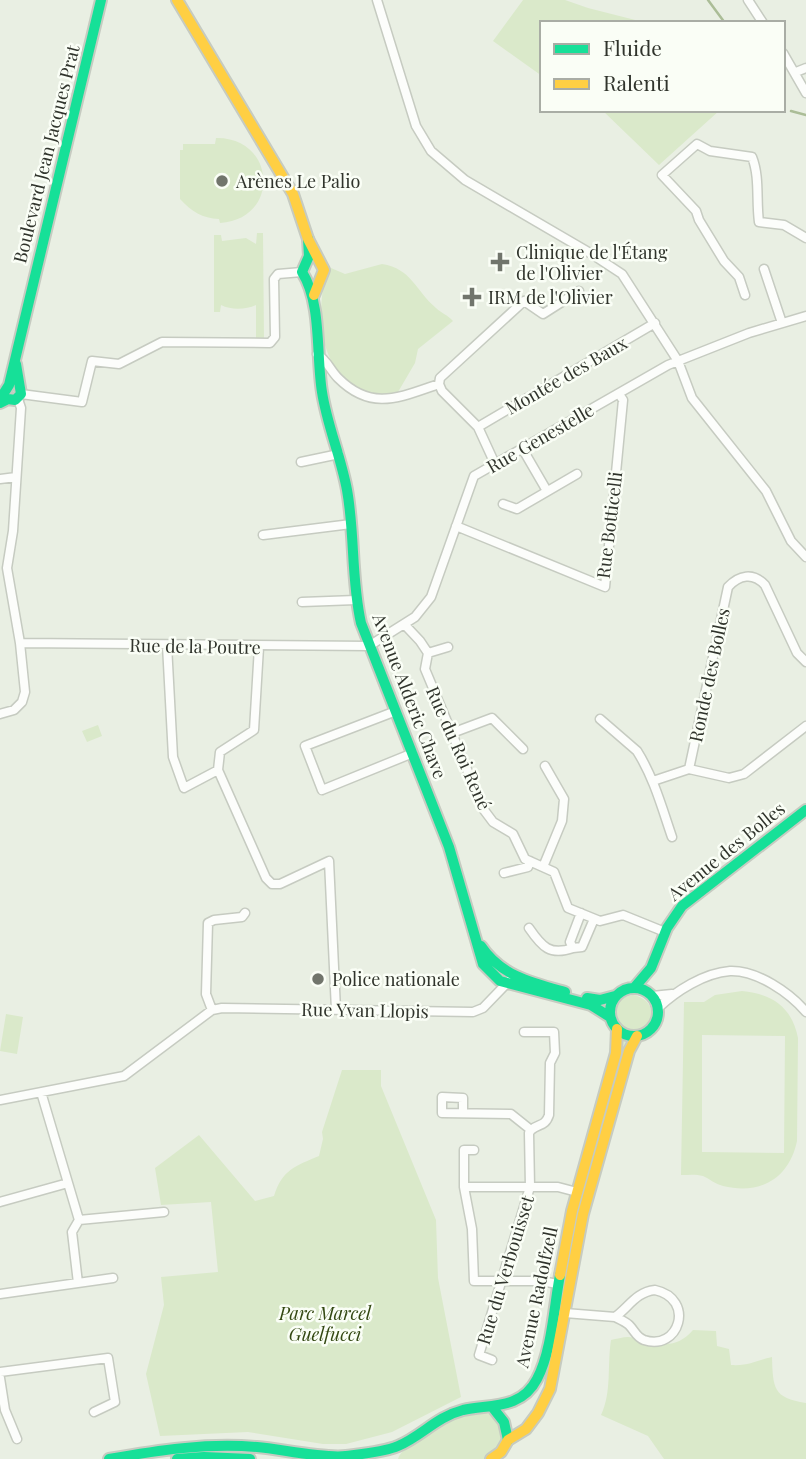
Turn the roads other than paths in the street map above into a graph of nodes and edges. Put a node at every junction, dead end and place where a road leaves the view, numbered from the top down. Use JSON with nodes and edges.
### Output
{"nodes":[{"id":1,"x":102,"y":0,"type":"edge"},
{"id":2,"x":177,"y":0,"type":"edge"},
{"id":3,"x":377,"y":0,"type":"edge"},
{"id":4,"x":748,"y":0,"type":"edge"},
{"id":5,"x":762,"y":21,"type":"edge"},
{"id":6,"x":785,"y":56,"type":"edge"},
{"id":7,"x":806,"y":68,"type":"edge"},
{"id":8,"x":796,"y":72,"type":"junction"},
{"id":9,"x":806,"y":93,"type":"edge"},
{"id":10,"x":806,"y":238,"type":"edge"},
{"id":11,"x":308,"y":239,"type":"junction"},
{"id":12,"x":320,"y":263,"type":"junction"},
{"id":13,"x":764,"y":269,"type":"dead end"},
{"id":14,"x":309,"y":274,"type":"junction"},
{"id":15,"x":579,"y":291,"type":"dead end"},
{"id":16,"x":745,"y":295,"type":"dead end"},
{"id":17,"x":806,"y":316,"type":"edge"},
{"id":18,"x":655,"y":323,"type":"junction"},
{"id":19,"x":782,"y":323,"type":"junction"},
{"id":20,"x":317,"y":354,"type":"junction"},
{"id":21,"x":678,"y":361,"type":"junction"},
{"id":22,"x":439,"y":384,"type":"junction"},
{"id":23,"x":619,"y":394,"type":"junction"},
{"id":24,"x":10,"y":395,"type":"edge"},
{"id":25,"x":478,"y":427,"type":"junction"},
{"id":26,"x":522,"y":448,"type":"junction"},
{"id":27,"x":340,"y":454,"type":"junction"},
{"id":28,"x":301,"y":462,"type":"dead end"},
{"id":29,"x":495,"y":464,"type":"junction"},
{"id":30,"x":577,"y":474,"type":"dead end"},
{"id":31,"x":16,"y":477,"type":"junction"},
{"id":32,"x":0,"y":479,"type":"edge"},
{"id":33,"x":547,"y":491,"type":"junction"},
{"id":34,"x":503,"y":504,"type":"dead end"},
{"id":35,"x":351,"y":524,"type":"junction"},
{"id":36,"x":456,"y":526,"type":"junction"},
{"id":37,"x":263,"y":535,"type":"dead end"},
{"id":38,"x":806,"y":556,"type":"edge"},
{"id":39,"x":356,"y":600,"type":"junction"},
{"id":40,"x":302,"y":602,"type":"dead end"},
{"id":41,"x":404,"y":624,"type":"junction"},
{"id":42,"x":20,"y":643,"type":"junction"},
{"id":43,"x":167,"y":645,"type":"junction"},
{"id":44,"x":369,"y":646,"type":"junction"},
{"id":45,"x":259,"y":647,"type":"junction"},
{"id":46,"x":448,"y":647,"type":"dead end"},
{"id":47,"x":428,"y":653,"type":"junction"},
{"id":48,"x":806,"y":662,"type":"edge"},
{"id":49,"x":396,"y":711,"type":"junction"},
{"id":50,"x":0,"y":715,"type":"edge"},
{"id":51,"x":600,"y":719,"type":"dead end"},
{"id":52,"x":806,"y":726,"type":"edge"},
{"id":53,"x":452,"y":733,"type":"junction"},
{"id":54,"x":523,"y":749,"type":"dead end"},
{"id":55,"x":413,"y":753,"type":"junction"},
{"id":56,"x":545,"y":766,"type":"dead end"},
{"id":57,"x":689,"y":769,"type":"junction"},
{"id":58,"x":218,"y":770,"type":"junction"},
{"id":59,"x":653,"y":781,"type":"junction"},
{"id":60,"x":806,"y":810,"type":"edge"},
{"id":61,"x":672,"y":837,"type":"dead end"},
{"id":62,"x":530,"y":861,"type":"junction"},
{"id":63,"x":544,"y":867,"type":"junction"},
{"id":64,"x":504,"y":873,"type":"dead end"},
{"id":65,"x":581,"y":913,"type":"junction"},
{"id":66,"x":245,"y":914,"type":"dead end"},
{"id":67,"x":594,"y":919,"type":"junction"},
{"id":68,"x":529,"y":928,"type":"dead end"},
{"id":69,"x":665,"y":932,"type":"junction"},
{"id":70,"x":573,"y":948,"type":"junction"},
{"id":71,"x":654,"y":961,"type":"junction"},
{"id":72,"x":510,"y":980,"type":"junction"},
{"id":73,"x":634,"y":988,"type":"junction"},
{"id":74,"x":672,"y":994,"type":"junction"},
{"id":75,"x":651,"y":995,"type":"junction"},
{"id":76,"x":615,"y":996,"type":"junction"},
{"id":77,"x":658,"y":1008,"type":"junction"},
{"id":78,"x":336,"y":1010,"type":"junction"},
{"id":79,"x":806,"y":1012,"type":"edge"},
{"id":80,"x":209,"y":1013,"type":"junction"},
{"id":81,"x":610,"y":1017,"type":"junction"},
{"id":82,"x":617,"y":1029,"type":"junction"},
{"id":83,"x":524,"y":1032,"type":"dead end"},
{"id":84,"x":638,"y":1036,"type":"junction"},
{"id":85,"x":41,"y":1092,"type":"junction"},
{"id":86,"x":0,"y":1100,"type":"edge"},
{"id":87,"x":463,"y":1113,"type":"dead end"},
{"id":88,"x":531,"y":1130,"type":"junction"},
{"id":89,"x":474,"y":1150,"type":"dead end"},
{"id":90,"x":68,"y":1183,"type":"junction"},
{"id":91,"x":464,"y":1187,"type":"junction"},
{"id":92,"x":530,"y":1187,"type":"junction"},
{"id":93,"x":577,"y":1192,"type":"junction"},
{"id":94,"x":0,"y":1202,"type":"edge"},
{"id":95,"x":164,"y":1212,"type":"dead end"},
{"id":96,"x":79,"y":1220,"type":"junction"},
{"id":97,"x":113,"y":1278,"type":"dead end"},
{"id":98,"x":502,"y":1281,"type":"junction"},
{"id":99,"x":78,"y":1283,"type":"junction"},
{"id":100,"x":557,"y":1284,"type":"junction"},
{"id":101,"x":0,"y":1294,"type":"edge"},
{"id":102,"x":565,"y":1313,"type":"junction"},
{"id":103,"x":615,"y":1317,"type":"junction"},
{"id":104,"x":492,"y":1360,"type":"dead end"},
{"id":105,"x":0,"y":1372,"type":"edge"},
{"id":106,"x":0,"y":1378,"type":"edge"},
{"id":107,"x":492,"y":1408,"type":"junction"},
{"id":108,"x":94,"y":1412,"type":"dead end"},
{"id":109,"x":17,"y":1439,"type":"dead end"},
{"id":110,"x":508,"y":1440,"type":"junction"},
{"id":111,"x":398,"y":1446,"type":"junction"},
{"id":112,"x":109,"y":1459,"type":"edge"},
{"id":113,"x":177,"y":1459,"type":"edge"},
{"id":114,"x":250,"y":1459,"type":"edge"},
{"id":115,"x":395,"y":1459,"type":"edge"},
{"id":116,"x":491,"y":1459,"type":"edge"}],
"edges":[{"from":1,"to":24,"type":"main road","name":"Boulevard Jean Jacques Prat"},
{"from":2,"to":11,"type":"main road","name":"Avenue Alderic Chave"},
{"from":3,"to":18,"type":"street"},
{"from":4,"to":5,"type":"street"},
{"from":6,"to":8,"type":"street"},
{"from":7,"to":8,"type":"street"},
{"from":8,"to":9,"type":"street"},
{"from":10,"to":16,"type":"street"},
{"from":11,"to":12,"type":"main road","name":"Avenue Alderic Chave"},
{"from":11,"to":14,"type":"main road","name":"Avenue Alderic Chave"},
{"from":12,"to":14,"type":"main road"},
{"from":12,"to":14,"type":"main road"},
{"from":13,"to":19,"type":"street"},
{"from":14,"to":20,"type":"main road","name":"Avenue Alderic Chave"},
{"from":14,"to":24,"type":"street"},
{"from":15,"to":22,"type":"street"},
{"from":17,"to":19,"type":"street","name":"Rue Genestelle"},
{"from":18,"to":21,"type":"street"},
{"from":18,"to":25,"type":"street","name":"Montée des Baux"},
{"from":19,"to":21,"type":"street","name":"Rue Genestelle"},
{"from":20,"to":22,"type":"street"},
{"from":20,"to":27,"type":"main road","name":"Avenue Alderic Chave"},
{"from":21,"to":23,"type":"street","name":"Rue Genestelle"},
{"from":21,"to":38,"type":"street"},
{"from":22,"to":25,"type":"street"},
{"from":23,"to":26,"type":"street","name":"Rue Genestelle"},
{"from":23,"to":36,"type":"street","name":"Rue Botticelli"},
{"from":24,"to":31,"type":"street"},
{"from":25,"to":29,"type":"street"},
{"from":26,"to":29,"type":"street","name":"Rue Genestelle"},
{"from":26,"to":33,"type":"street"},
{"from":27,"to":28,"type":"street"},
{"from":27,"to":35,"type":"main road","name":"Avenue Alderic Chave"},
{"from":29,"to":36,"type":"street","name":"Rue Genestelle"},
{"from":30,"to":33,"type":"street"},
{"from":31,"to":32,"type":"street"},
{"from":31,"to":42,"type":"street"},
{"from":33,"to":34,"type":"street"},
{"from":35,"to":37,"type":"street"},
{"from":35,"to":39,"type":"main road","name":"Avenue Alderic Chave"},
{"from":36,"to":41,"type":"street","name":"Rue Genestelle"},
{"from":39,"to":40,"type":"street"},
{"from":39,"to":44,"type":"main road","name":"Avenue Alderic Chave"},
{"from":41,"to":44,"type":"street","name":"Rue Genestelle"},
{"from":41,"to":47,"type":"street"},
{"from":42,"to":43,"type":"street","name":"Rue de la Poutre"},
{"from":42,"to":50,"type":"street"},
{"from":43,"to":45,"type":"street","name":"Rue de la Poutre"},
{"from":43,"to":58,"type":"street"},
{"from":44,"to":45,"type":"street","name":"Rue de la Poutre"},
{"from":44,"to":49,"type":"main road","name":"Avenue Alderic Chave"},
{"from":45,"to":58,"type":"street"},
{"from":46,"to":47,"type":"street"},
{"from":47,"to":53,"type":"street","name":"Rue du Roi René"},
{"from":48,"to":57,"type":"street","name":"Ronde des Bolles"},
{"from":49,"to":55,"type":"main road","name":"Avenue Alderic Chave"},
{"from":49,"to":55,"type":"street"},
{"from":51,"to":59,"type":"street"},
{"from":52,"to":57,"type":"street"},
{"from":53,"to":54,"type":"street"},
{"from":53,"to":62,"type":"street","name":"Rue du Roi René"},
{"from":55,"to":72,"type":"main road","name":"Avenue Alderic Chave"},
{"from":56,"to":63,"type":"street"},
{"from":57,"to":59,"type":"street"},
{"from":58,"to":78,"type":"street"},
{"from":59,"to":61,"type":"street"},
{"from":60,"to":69,"type":"main road","name":"Avenue des Bolles"},
{"from":62,"to":63,"type":"street"},
{"from":62,"to":64,"type":"street"},
{"from":63,"to":65,"type":"street"},
{"from":65,"to":67,"type":"street"},
{"from":65,"to":70,"type":"street"},
{"from":66,"to":80,"type":"street"},
{"from":67,"to":69,"type":"street"},
{"from":67,"to":70,"type":"street"},
{"from":68,"to":70,"type":"street"},
{"from":69,"to":71,"type":"main road","name":"Avenue des Bolles"},
{"from":71,"to":73,"type":"main road","name":"Avenue des Bolles"},
{"from":71,"to":75,"type":"main road","name":"Avenue des Bolles"},
{"from":72,"to":76,"type":"main road","name":"Avenue Alderic Chave"},
{"from":72,"to":78,"type":"street","name":"Rue Yvan Llopis"},
{"from":72,"to":81,"type":"main road","name":"Avenue Alderic Chave"},
{"from":73,"to":75,"type":"main road"},
{"from":73,"to":76,"type":"main road"},
{"from":74,"to":75,"type":"street"},
{"from":74,"to":77,"type":"street"},
{"from":74,"to":79,"type":"street"},
{"from":75,"to":77,"type":"main road"},
{"from":76,"to":81,"type":"main road"},
{"from":77,"to":84,"type":"main road"},
{"from":78,"to":80,"type":"street","name":"Rue Yvan Llopis"},
{"from":80,"to":85,"type":"street"},
{"from":81,"to":82,"type":"main road"},
{"from":82,"to":84,"type":"main road"},
{"from":82,"to":93,"type":"main road","name":"Avenue Radolfzell"},
{"from":83,"to":88,"type":"street"},
{"from":84,"to":102,"type":"main road","name":"Avenue Radolfzell"},
{"from":85,"to":86,"type":"street"},
{"from":85,"to":90,"type":"street"},
{"from":87,"to":88,"type":"street"},
{"from":88,"to":92,"type":"street","name":"Rue du Verbouisset"},
{"from":89,"to":91,"type":"street"},
{"from":90,"to":94,"type":"street"},
{"from":90,"to":96,"type":"street"},
{"from":91,"to":92,"type":"street"},
{"from":91,"to":98,"type":"street"},
{"from":92,"to":93,"type":"street"},
{"from":92,"to":98,"type":"street","name":"Rue du Verbouisset"},
{"from":93,"to":100,"type":"main road","name":"Avenue Radolfzell"},
{"from":95,"to":96,"type":"street"},
{"from":96,"to":99,"type":"street"},
{"from":97,"to":99,"type":"street"},
{"from":98,"to":100,"type":"street"},
{"from":98,"to":104,"type":"street","name":"Rue du Verbouisset"},
{"from":99,"to":101,"type":"street"},
{"from":100,"to":107,"type":"main road","name":"Avenue Radolfzell"},
{"from":102,"to":103,"type":"street"},
{"from":102,"to":110,"type":"main road","name":"Avenue Radolfzell"},
{"from":103,"to":103,"type":"street"},
{"from":105,"to":108,"type":"street"},
{"from":106,"to":109,"type":"street"},
{"from":107,"to":110,"type":"main road"},
{"from":107,"to":111,"type":"main road","name":"Avenue Radolfzell"},
{"from":110,"to":116,"type":"main road","name":"Avenue Radolfzell"},
{"from":111,"to":112,"type":"main road","name":"Avenue Radolfzell"},
{"from":111,"to":115,"type":"main road"},
{"from":113,"to":114,"type":"main road"}]}
